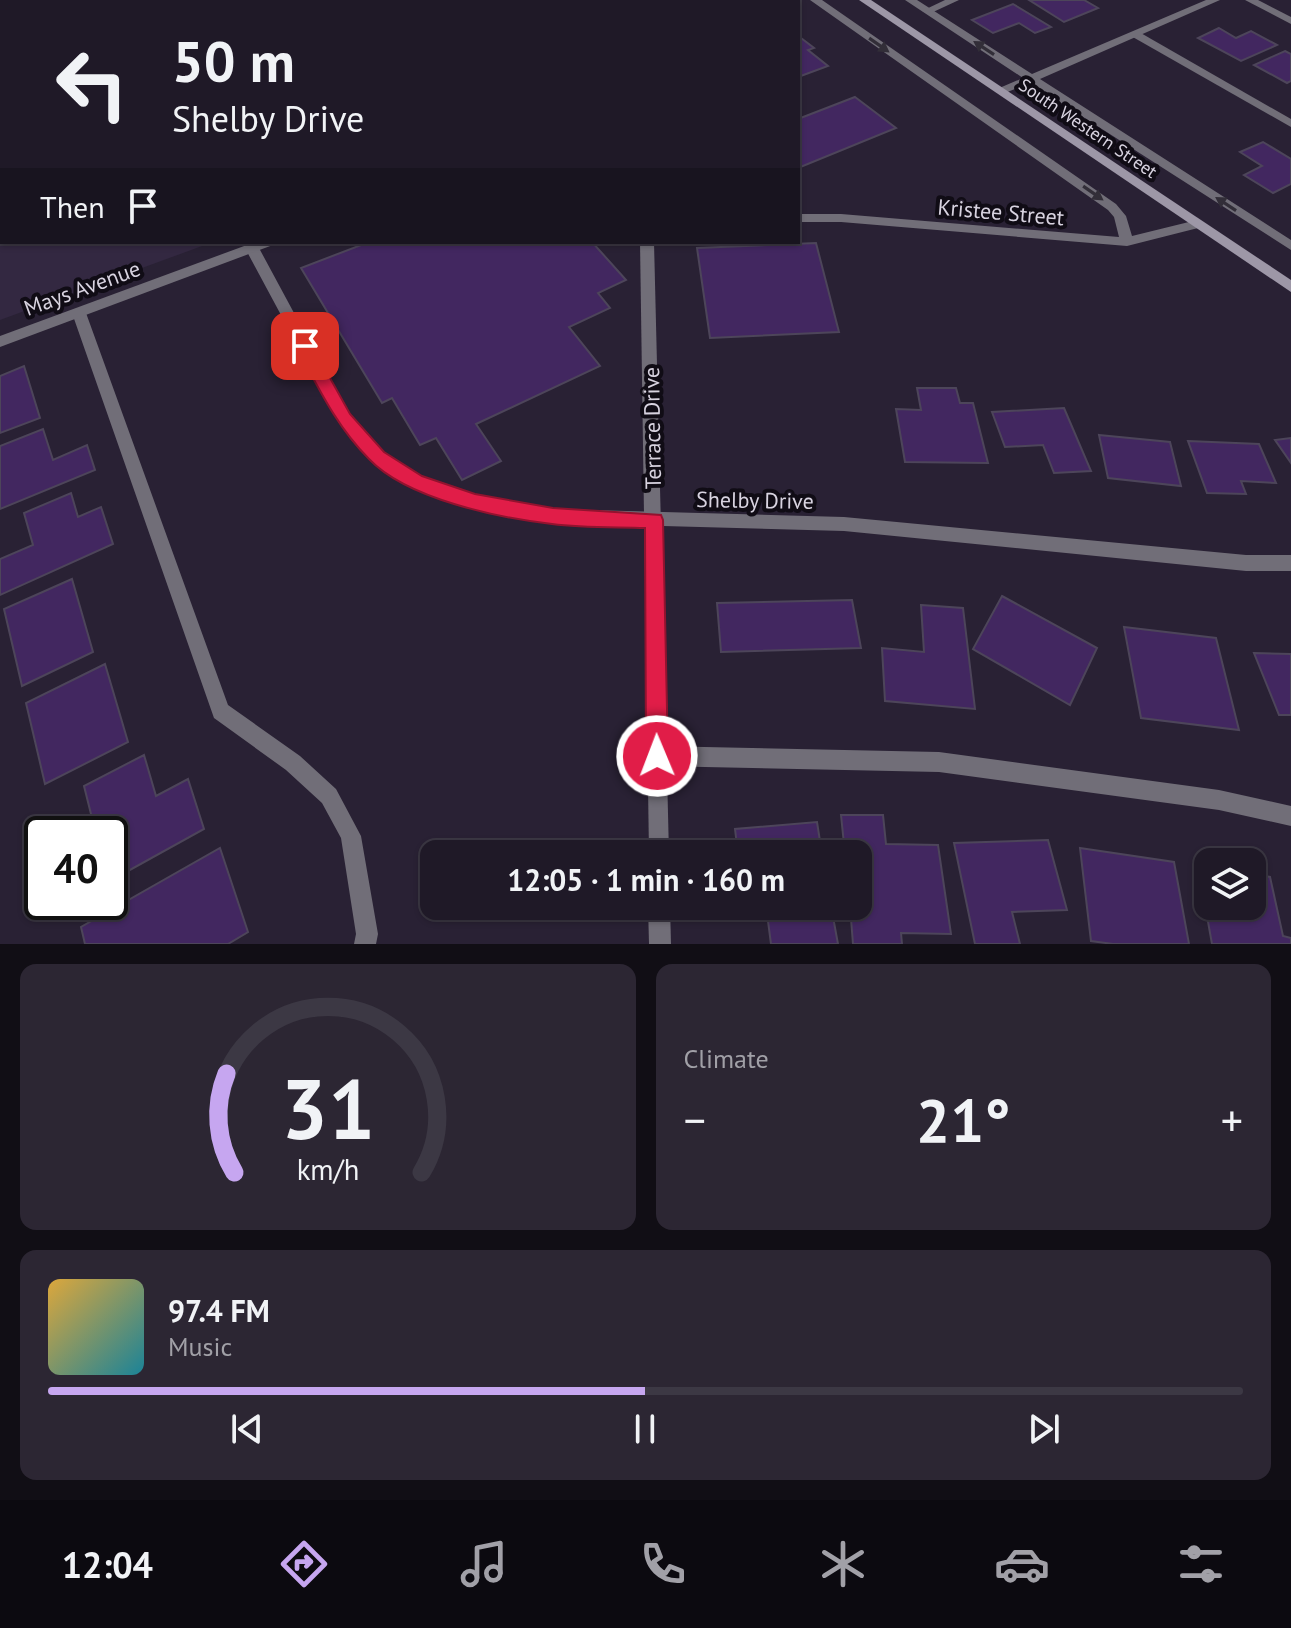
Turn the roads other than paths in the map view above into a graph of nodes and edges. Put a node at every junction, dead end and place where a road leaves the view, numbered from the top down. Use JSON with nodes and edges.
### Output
{"nodes":[{"id":1,"x":815,"y":0,"type":"edge"},
{"id":2,"x":864,"y":0,"type":"edge"},
{"id":3,"x":910,"y":0,"type":"edge"},
{"id":4,"x":954,"y":0,"type":"edge"},
{"id":5,"x":1215,"y":0,"type":"edge"},
{"id":6,"x":1250,"y":0,"type":"edge"},
{"id":7,"x":927,"y":11,"type":"junction"},
{"id":8,"x":1291,"y":21,"type":"edge"},
{"id":9,"x":1135,"y":34,"type":"junction"},
{"id":10,"x":1032,"y":78,"type":"junction"},
{"id":11,"x":1001,"y":91,"type":"junction"},
{"id":12,"x":1291,"y":124,"type":"edge"},
{"id":13,"x":800,"y":218,"type":"edge"},
{"id":14,"x":1197,"y":224,"type":"junction"},
{"id":15,"x":1127,"y":242,"type":"junction"},
{"id":16,"x":647,"y":244,"type":"edge"},
{"id":17,"x":260,"y":245,"type":"edge"},
{"id":18,"x":1291,"y":246,"type":"edge"},
{"id":19,"x":1291,"y":287,"type":"edge"},
{"id":20,"x":79,"y":313,"type":"junction"},
{"id":21,"x":0,"y":342,"type":"edge"},
{"id":22,"x":654,"y":520,"type":"junction"},
{"id":23,"x":1291,"y":563,"type":"edge"},
{"id":24,"x":657,"y":756,"type":"junction"},
{"id":25,"x":1291,"y":816,"type":"edge"},
{"id":26,"x":659,"y":840,"type":"edge"},
{"id":27,"x":659,"y":920,"type":"edge"},
{"id":28,"x":365,"y":944,"type":"edge"},
{"id":29,"x":660,"y":944,"type":"edge"}],
"edges":[{"from":1,"to":15,"type":"street","one_way":true},
{"from":2,"to":11,"type":"main road","name":"South Western Street"},
{"from":3,"to":7,"type":"street"},
{"from":4,"to":7,"type":"street"},
{"from":5,"to":9,"type":"street"},
{"from":6,"to":8,"type":"street"},
{"from":10,"to":7,"type":"street","one_way":true},
{"from":9,"to":10,"type":"street"},
{"from":9,"to":12,"type":"street"},
{"from":10,"to":11,"type":"street"},
{"from":18,"to":10,"type":"street","one_way":true},
{"from":11,"to":14,"type":"main road","name":"South Western Street"},
{"from":13,"to":15,"type":"street","name":"Kristee Street"},
{"from":14,"to":15,"type":"street","name":"Kristee Street"},
{"from":14,"to":19,"type":"main road","name":"South Western Street"},
{"from":16,"to":22,"type":"street","name":"Terrace Drive"},
{"from":17,"to":20,"type":"street","name":"Mays Avenue"},
{"from":17,"to":22,"type":"street","name":"Shelby Drive"},
{"from":20,"to":21,"type":"street","name":"Mays Avenue"},
{"from":20,"to":28,"type":"street"},
{"from":22,"to":23,"type":"street","name":"Shelby Drive"},
{"from":22,"to":24,"type":"street","name":"Terrace Drive"},
{"from":24,"to":25,"type":"street"},
{"from":24,"to":26,"type":"street","name":"Terrace Drive"},
{"from":27,"to":29,"type":"street"}]}
